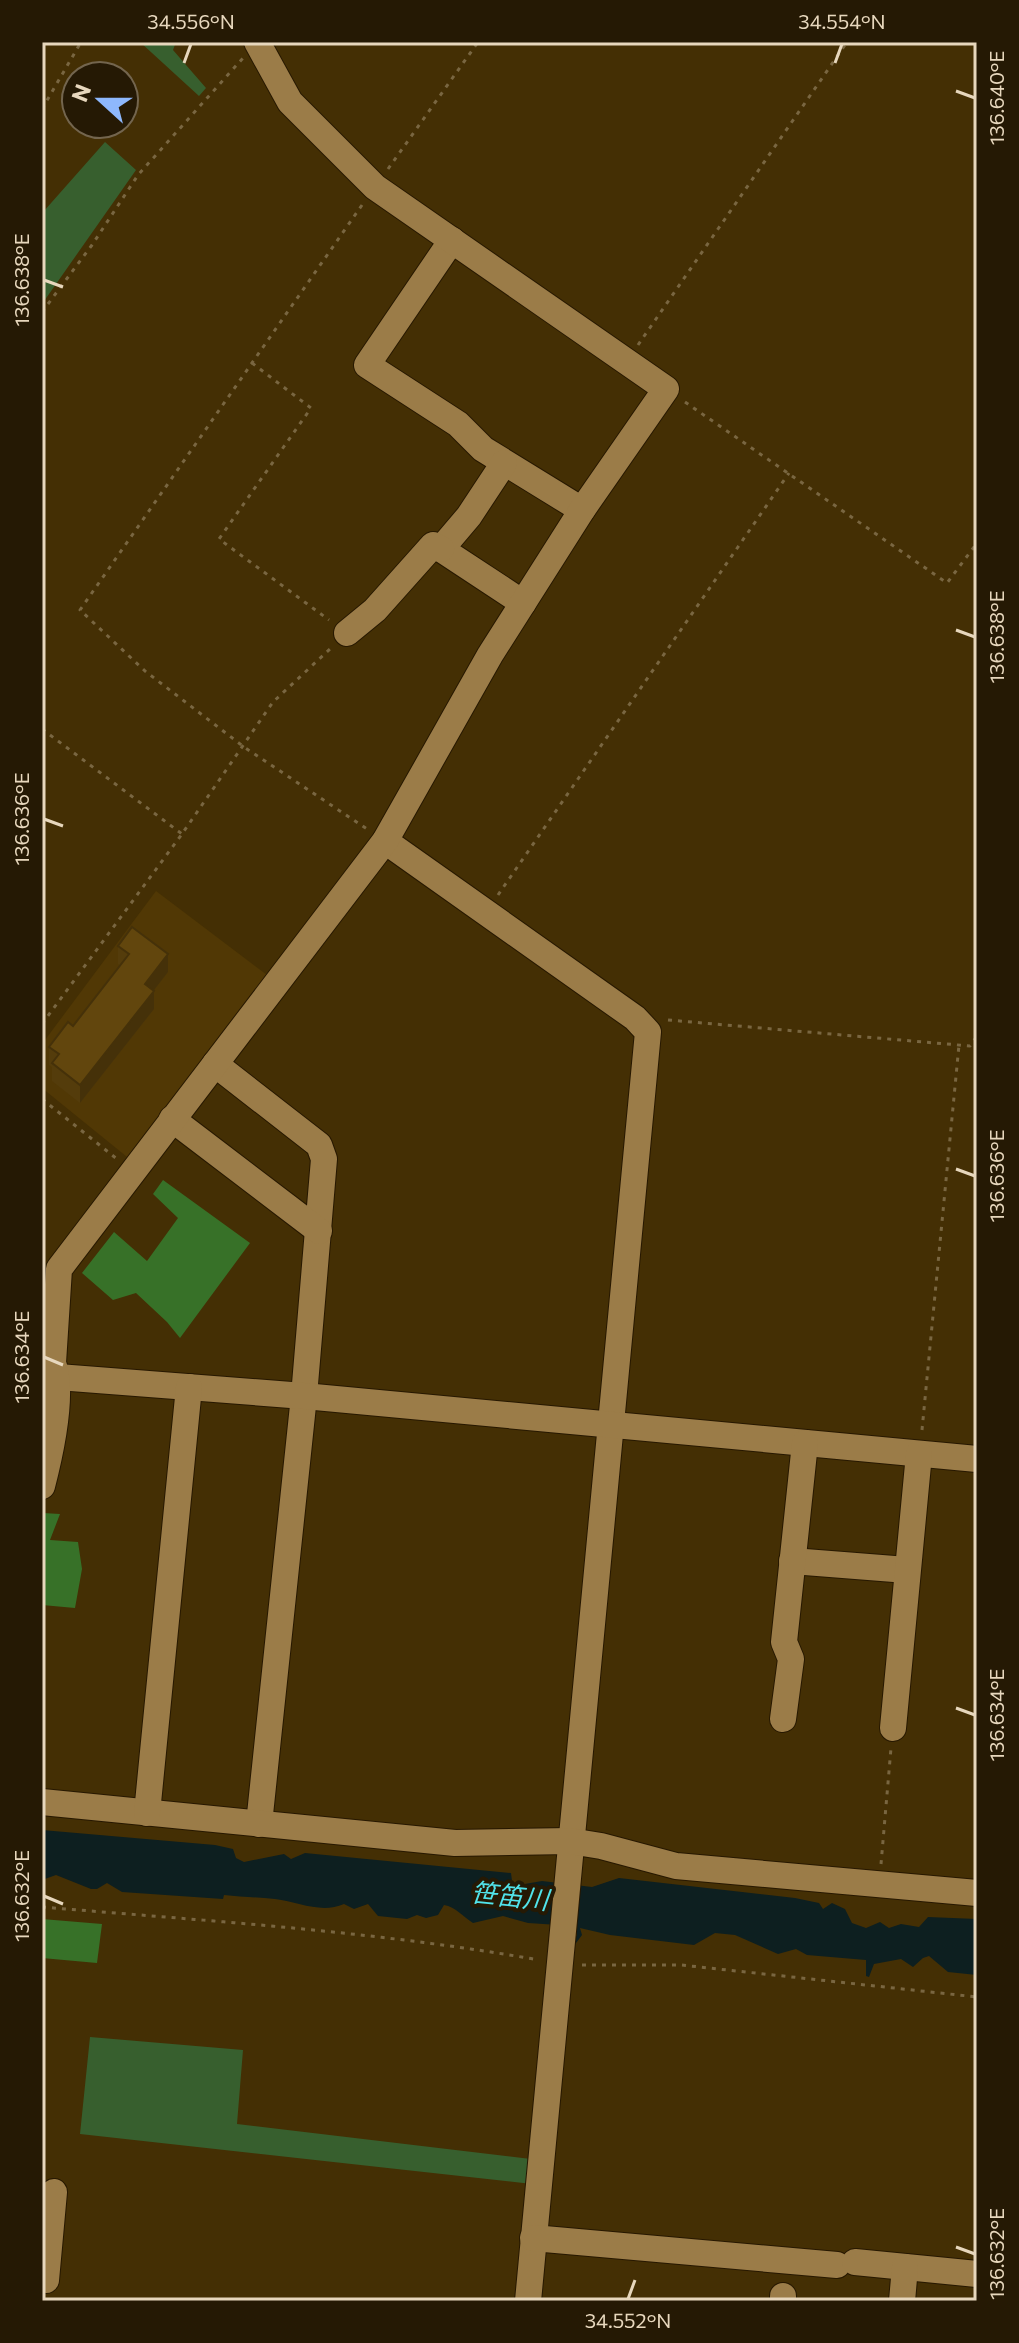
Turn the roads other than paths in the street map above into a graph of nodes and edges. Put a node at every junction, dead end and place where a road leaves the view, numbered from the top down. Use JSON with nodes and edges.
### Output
{"nodes":[{"id":1,"x":257,"y":42,"type":"edge"},
{"id":2,"x":452,"y":240,"type":"junction"},
{"id":3,"x":504,"y":463,"type":"junction"},
{"id":4,"x":582,"y":510,"type":"junction"},
{"id":5,"x":441,"y":549,"type":"junction"},
{"id":6,"x":523,"y":603,"type":"junction"},
{"id":7,"x":347,"y":633,"type":"road end"},
{"id":8,"x":385,"y":841,"type":"junction"},
{"id":9,"x":215,"y":1064,"type":"junction"},
{"id":10,"x":172,"y":1119,"type":"junction"},
{"id":11,"x":319,"y":1231,"type":"junction"},
{"id":12,"x":58,"y":1377,"type":"junction"},
{"id":13,"x":189,"y":1387,"type":"junction"},
{"id":14,"x":304,"y":1396,"type":"junction"},
{"id":15,"x":611,"y":1426,"type":"junction"},
{"id":16,"x":805,"y":1443,"type":"junction"},
{"id":17,"x":919,"y":1454,"type":"junction"},
{"id":18,"x":977,"y":1459,"type":"edge"},
{"id":19,"x":42,"y":1486,"type":"edge"},
{"id":20,"x":792,"y":1561,"type":"junction"},
{"id":21,"x":907,"y":1570,"type":"junction"},
{"id":22,"x":783,"y":1719,"type":"dead end"},
{"id":23,"x":893,"y":1728,"type":"road end"},
{"id":24,"x":42,"y":1802,"type":"edge"},
{"id":25,"x":147,"y":1813,"type":"junction"},
{"id":26,"x":259,"y":1824,"type":"junction"},
{"id":27,"x":569,"y":1846,"type":"junction"},
{"id":28,"x":977,"y":1893,"type":"edge"},
{"id":29,"x":54,"y":2192,"type":"dead end"},
{"id":30,"x":533,"y":2238,"type":"junction"},
{"id":31,"x":905,"y":2267,"type":"junction"},
{"id":32,"x":977,"y":2274,"type":"edge"},
{"id":33,"x":42,"y":2279,"type":"edge"},
{"id":34,"x":528,"y":2301,"type":"edge"},
{"id":35,"x":902,"y":2301,"type":"edge"}],
"edges":[{"from":1,"to":2,"type":"street"},
{"from":2,"to":3,"type":"street"},
{"from":2,"to":4,"type":"street"},
{"from":3,"to":4,"type":"street"},
{"from":3,"to":5,"type":"street"},
{"from":4,"to":6,"type":"street"},
{"from":5,"to":6,"type":"street"},
{"from":5,"to":7,"type":"street"},
{"from":6,"to":8,"type":"street"},
{"from":8,"to":9,"type":"street"},
{"from":8,"to":15,"type":"street"},
{"from":9,"to":10,"type":"street"},
{"from":9,"to":11,"type":"street"},
{"from":10,"to":11,"type":"street"},
{"from":10,"to":12,"type":"street"},
{"from":11,"to":14,"type":"street"},
{"from":12,"to":13,"type":"street"},
{"from":12,"to":19,"type":"street"},
{"from":13,"to":14,"type":"street"},
{"from":13,"to":25,"type":"street"},
{"from":14,"to":15,"type":"street"},
{"from":14,"to":26,"type":"street"},
{"from":15,"to":16,"type":"street"},
{"from":15,"to":27,"type":"street"},
{"from":16,"to":17,"type":"street"},
{"from":16,"to":20,"type":"street"},
{"from":17,"to":18,"type":"street"},
{"from":17,"to":21,"type":"street"},
{"from":20,"to":21,"type":"street"},
{"from":20,"to":22,"type":"street"},
{"from":21,"to":23,"type":"street"},
{"from":24,"to":25,"type":"street"},
{"from":25,"to":26,"type":"street"},
{"from":26,"to":27,"type":"street"},
{"from":27,"to":28,"type":"street"},
{"from":27,"to":30,"type":"street"},
{"from":29,"to":33,"type":"street"},
{"from":30,"to":31,"type":"street"},
{"from":30,"to":34,"type":"street"},
{"from":31,"to":32,"type":"street"},
{"from":31,"to":35,"type":"street"}]}
